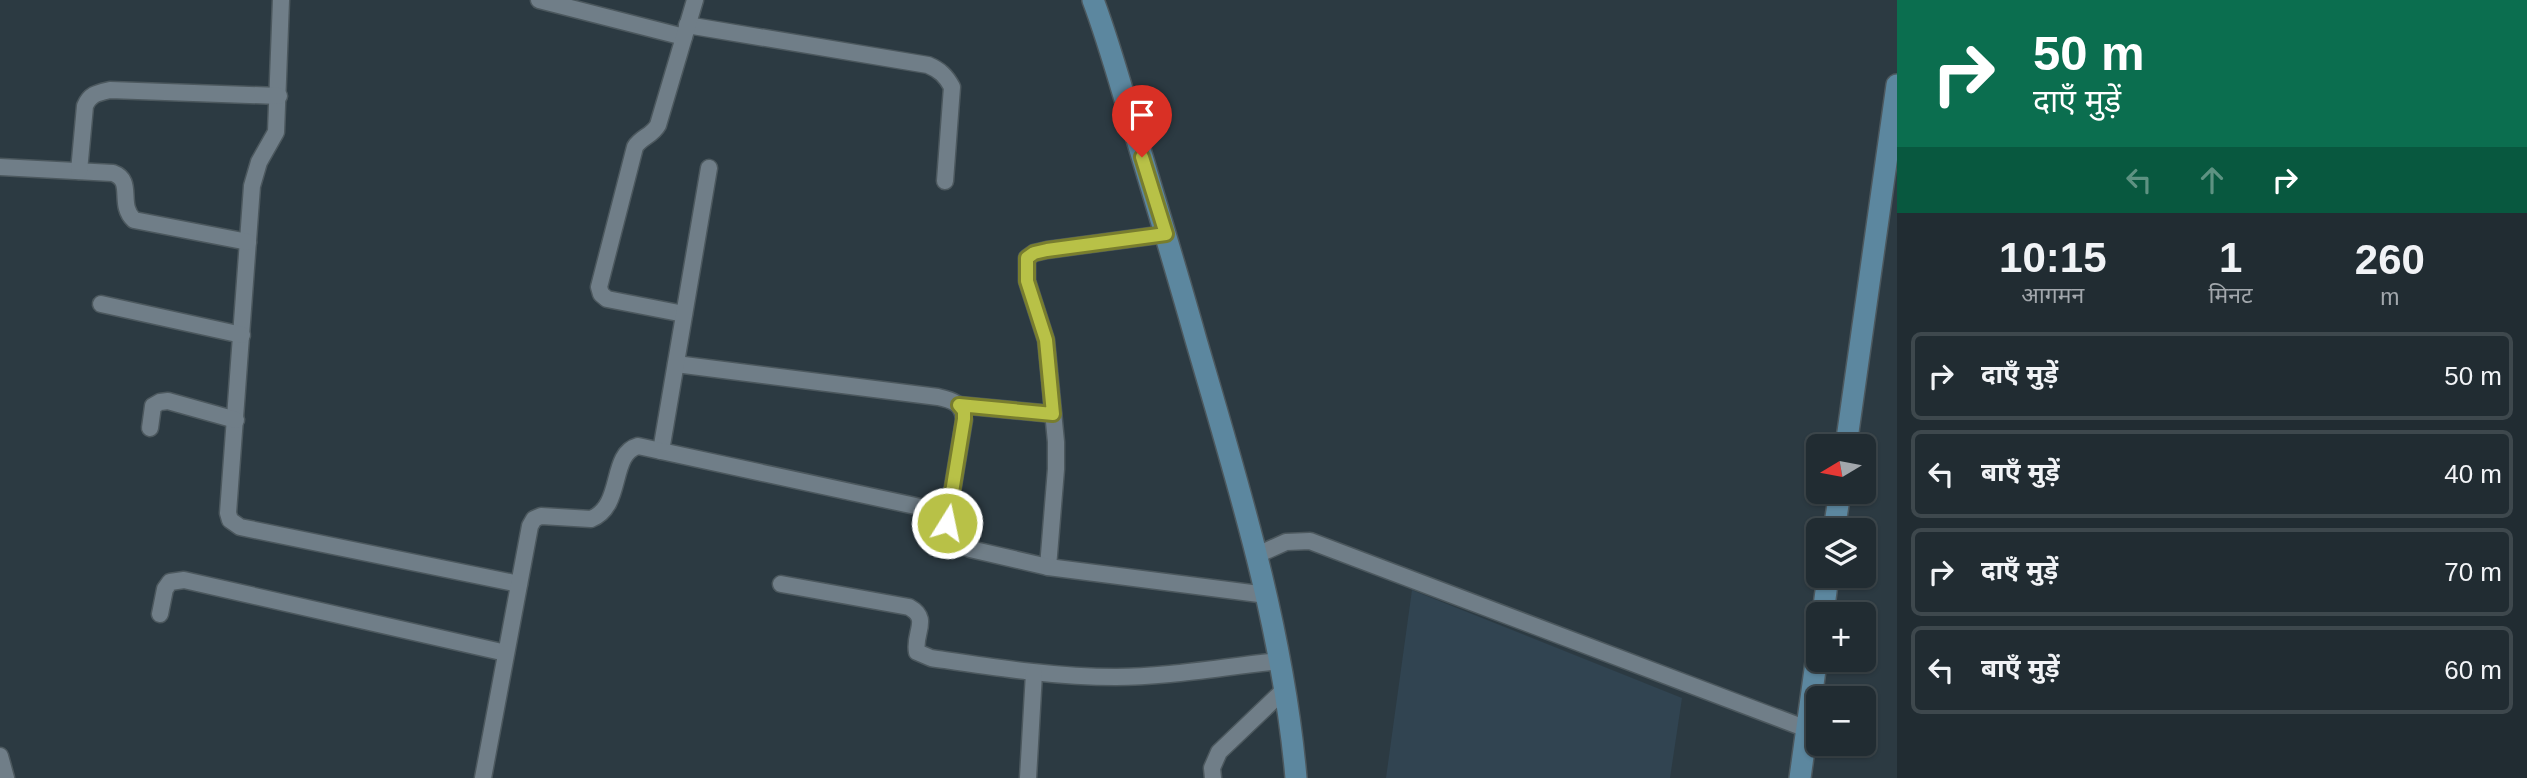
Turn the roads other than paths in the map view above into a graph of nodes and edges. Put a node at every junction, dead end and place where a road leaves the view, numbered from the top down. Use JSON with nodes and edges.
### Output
{"nodes":[{"id":1,"x":281,"y":0,"type":"edge"},
{"id":2,"x":539,"y":0,"type":"edge"},
{"id":3,"x":695,"y":0,"type":"edge"},
{"id":4,"x":1093,"y":0,"type":"edge"},
{"id":5,"x":686,"y":31,"type":"junction"},
{"id":6,"x":1897,"y":85,"type":"edge"},
{"id":7,"x":279,"y":96,"type":"junction"},
{"id":8,"x":0,"y":167,"type":"edge"},
{"id":9,"x":709,"y":168,"type":"dead end"},
{"id":10,"x":79,"y":171,"type":"junction"},
{"id":11,"x":945,"y":181,"type":"dead end"},
{"id":12,"x":1166,"y":234,"type":"junction"},
{"id":13,"x":248,"y":242,"type":"junction"},
{"id":14,"x":101,"y":304,"type":"dead end"},
{"id":15,"x":684,"y":314,"type":"junction"},
{"id":16,"x":242,"y":335,"type":"junction"},
{"id":17,"x":676,"y":364,"type":"junction"},
{"id":18,"x":959,"y":405,"type":"junction"},
{"id":19,"x":1053,"y":414,"type":"junction"},
{"id":20,"x":236,"y":420,"type":"junction"},
{"id":21,"x":150,"y":428,"type":"dead end"},
{"id":22,"x":1848,"y":434,"type":"edge"},
{"id":23,"x":661,"y":451,"type":"junction"},
{"id":24,"x":947,"y":523,"type":"junction"},
{"id":25,"x":1257,"y":555,"type":"junction"},
{"id":26,"x":1048,"y":566,"type":"junction"},
{"id":27,"x":519,"y":584,"type":"junction"},
{"id":28,"x":780,"y":584,"type":"dead end"},
{"id":29,"x":1267,"y":595,"type":"junction"},
{"id":30,"x":160,"y":614,"type":"dead end"},
{"id":31,"x":506,"y":653,"type":"junction"},
{"id":32,"x":1281,"y":661,"type":"junction"},
{"id":33,"x":1034,"y":673,"type":"junction"},
{"id":34,"x":1286,"y":688,"type":"junction"},
{"id":35,"x":1806,"y":729,"type":"edge"},
{"id":36,"x":1806,"y":736,"type":"edge"},
{"id":37,"x":0,"y":756,"type":"edge"},
{"id":38,"x":6,"y":778,"type":"edge"},
{"id":39,"x":483,"y":778,"type":"edge"},
{"id":40,"x":1028,"y":778,"type":"edge"},
{"id":41,"x":1213,"y":778,"type":"edge"},
{"id":42,"x":1296,"y":778,"type":"edge"},
{"id":43,"x":1800,"y":778,"type":"edge"}],
"edges":[{"from":1,"to":7,"type":"street"},
{"from":2,"to":5,"type":"street"},
{"from":3,"to":5,"type":"street"},
{"from":4,"to":12,"type":"street"},
{"from":5,"to":11,"type":"street"},
{"from":5,"to":15,"type":"street"},
{"from":6,"to":22,"type":"street"},
{"from":7,"to":10,"type":"street"},
{"from":7,"to":13,"type":"street"},
{"from":8,"to":10,"type":"street"},
{"from":9,"to":15,"type":"street"},
{"from":10,"to":13,"type":"street"},
{"from":12,"to":19,"type":"street"},
{"from":12,"to":25,"type":"street"},
{"from":13,"to":16,"type":"street"},
{"from":14,"to":16,"type":"street"},
{"from":15,"to":17,"type":"street"},
{"from":16,"to":20,"type":"street"},
{"from":17,"to":18,"type":"street"},
{"from":17,"to":23,"type":"street"},
{"from":18,"to":19,"type":"street"},
{"from":18,"to":24,"type":"street"},
{"from":19,"to":26,"type":"street"},
{"from":20,"to":21,"type":"street"},
{"from":20,"to":27,"type":"street"},
{"from":23,"to":24,"type":"street"},
{"from":23,"to":27,"type":"street"},
{"from":24,"to":26,"type":"street"},
{"from":25,"to":29,"type":"street"},
{"from":25,"to":35,"type":"street"},
{"from":26,"to":29,"type":"street"},
{"from":27,"to":31,"type":"street"},
{"from":28,"to":33,"type":"street"},
{"from":29,"to":32,"type":"street"},
{"from":30,"to":31,"type":"street"},
{"from":31,"to":39,"type":"street"},
{"from":32,"to":33,"type":"street"},
{"from":32,"to":34,"type":"street"},
{"from":33,"to":40,"type":"street"},
{"from":34,"to":41,"type":"street"},
{"from":34,"to":42,"type":"street"},
{"from":36,"to":43,"type":"street"},
{"from":37,"to":38,"type":"street"}]}
